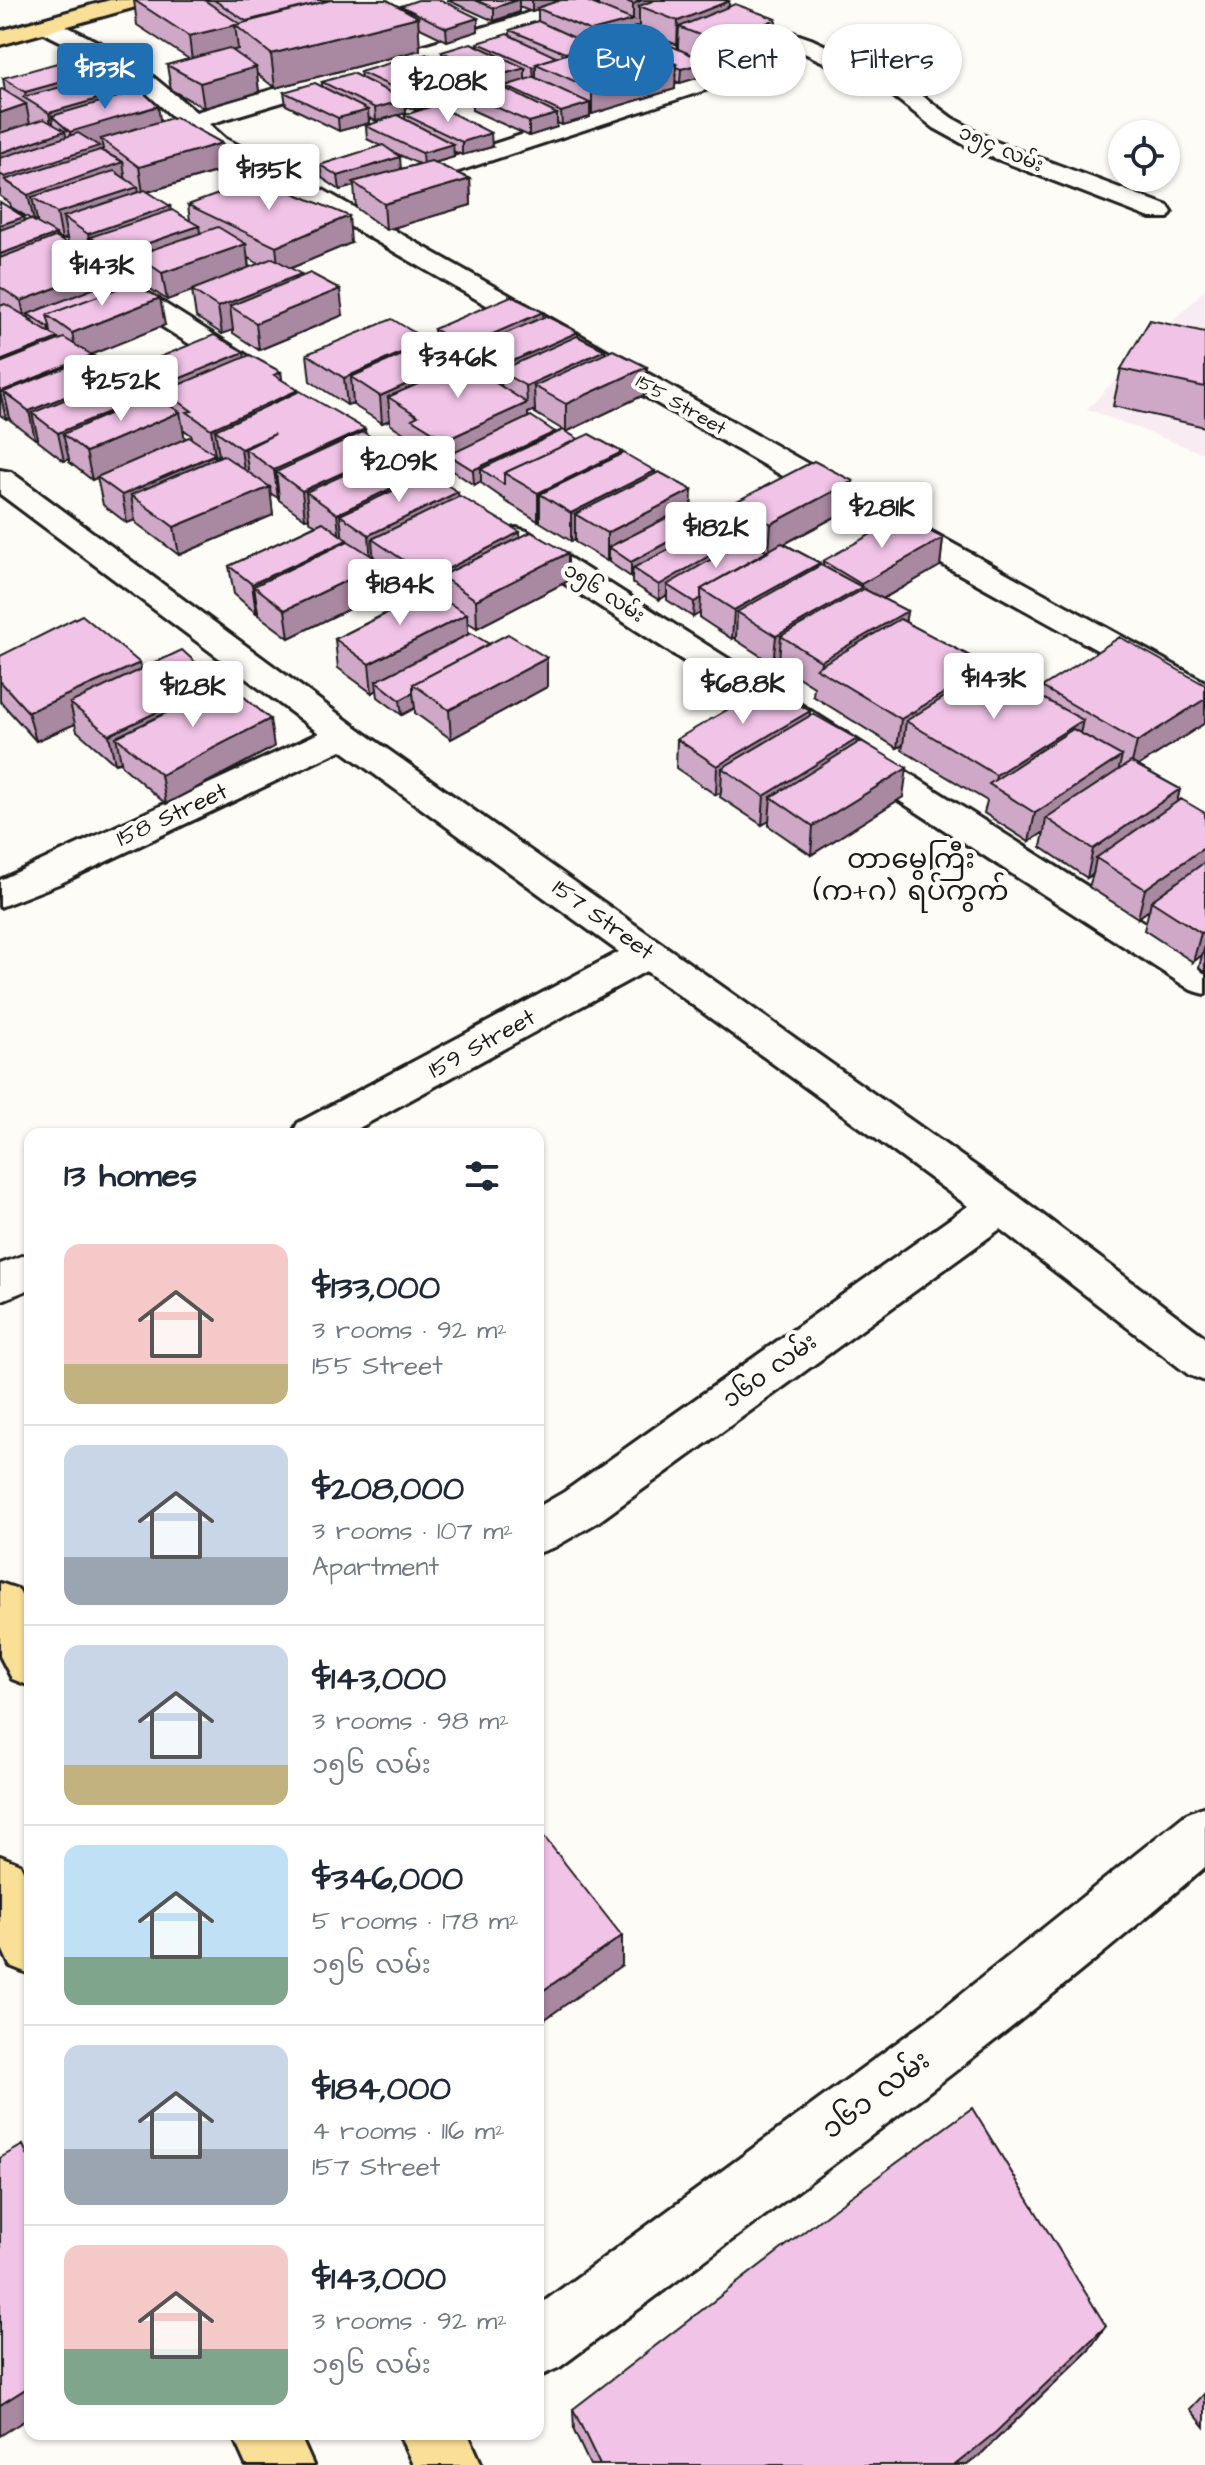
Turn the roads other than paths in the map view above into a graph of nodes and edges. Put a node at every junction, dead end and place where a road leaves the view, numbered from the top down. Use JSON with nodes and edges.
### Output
{"nodes":[{"id":1,"x":71,"y":0,"type":"edge"},
{"id":2,"x":135,"y":0,"type":"edge"},
{"id":3,"x":585,"y":0,"type":"edge"},
{"id":4,"x":675,"y":0,"type":"edge"},
{"id":5,"x":0,"y":20,"type":"edge"},
{"id":6,"x":745,"y":24,"type":"edge"},
{"id":7,"x":46,"y":25,"type":"junction"},
{"id":8,"x":0,"y":38,"type":"edge"},
{"id":9,"x":806,"y":45,"type":"edge"},
{"id":10,"x":690,"y":85,"type":"edge"},
{"id":11,"x":190,"y":122,"type":"junction"},
{"id":12,"x":331,"y":205,"type":"junction"},
{"id":13,"x":1159,"y":212,"type":"dead end"},
{"id":14,"x":94,"y":271,"type":"edge"},
{"id":15,"x":280,"y":388,"type":"edge"},
{"id":16,"x":0,"y":479,"type":"edge"},
{"id":17,"x":491,"y":522,"type":"edge"},
{"id":18,"x":1205,"y":696,"type":"edge"},
{"id":19,"x":344,"y":735,"type":"junction"},
{"id":20,"x":0,"y":894,"type":"edge"},
{"id":21,"x":649,"y":953,"type":"junction"},
{"id":22,"x":1205,"y":980,"type":"edge"},
{"id":23,"x":324,"y":1128,"type":"edge"},
{"id":24,"x":1000,"y":1206,"type":"junction"},
{"id":25,"x":24,"y":1273,"type":"edge"},
{"id":26,"x":0,"y":1283,"type":"edge"},
{"id":27,"x":1205,"y":1362,"type":"edge"},
{"id":28,"x":544,"y":1529,"type":"edge"},
{"id":29,"x":0,"y":1605,"type":"edge"},
{"id":30,"x":24,"y":1651,"type":"edge"},
{"id":31,"x":1205,"y":1832,"type":"edge"},
{"id":32,"x":0,"y":1883,"type":"edge"},
{"id":33,"x":24,"y":1933,"type":"edge"},
{"id":34,"x":544,"y":2341,"type":"edge"},
{"id":35,"x":268,"y":2440,"type":"edge"},
{"id":36,"x":435,"y":2440,"type":"edge"},
{"id":37,"x":280,"y":2465,"type":"edge"},
{"id":38,"x":449,"y":2465,"type":"edge"}],
"edges":[{"from":1,"to":5,"type":"main road"},
{"from":2,"to":7,"type":"main road"},
{"from":3,"to":11,"type":"street"},
{"from":4,"to":6,"type":"street","name":"၁၅၄ လမ်း"},
{"from":7,"to":8,"type":"main road"},
{"from":7,"to":11,"type":"street","name":"155 Street"},
{"from":9,"to":13,"type":"street","name":"၁၅၄ လမ်း"},
{"from":10,"to":12,"type":"street"},
{"from":11,"to":12,"type":"street","name":"155 Street"},
{"from":12,"to":18,"type":"street","name":"155 Street"},
{"from":14,"to":15,"type":"street"},
{"from":16,"to":19,"type":"street","name":"157 Street"},
{"from":17,"to":22,"type":"street","name":"၁၅၆ လမ်း"},
{"from":19,"to":20,"type":"street","name":"158 Street"},
{"from":19,"to":21,"type":"street","name":"157 Street"},
{"from":21,"to":23,"type":"street","name":"159 Street"},
{"from":21,"to":24,"type":"street","name":"157 Street"},
{"from":24,"to":27,"type":"street","name":"157 Street"},
{"from":24,"to":28,"type":"street","name":"၁၆၀ လမ်း"},
{"from":25,"to":26,"type":"street"},
{"from":29,"to":30,"type":"main road"},
{"from":31,"to":34,"type":"street","name":"၁၆၁ လမ်း"},
{"from":32,"to":33,"type":"main road"},
{"from":35,"to":37,"type":"main road"},
{"from":36,"to":38,"type":"main road"}]}
